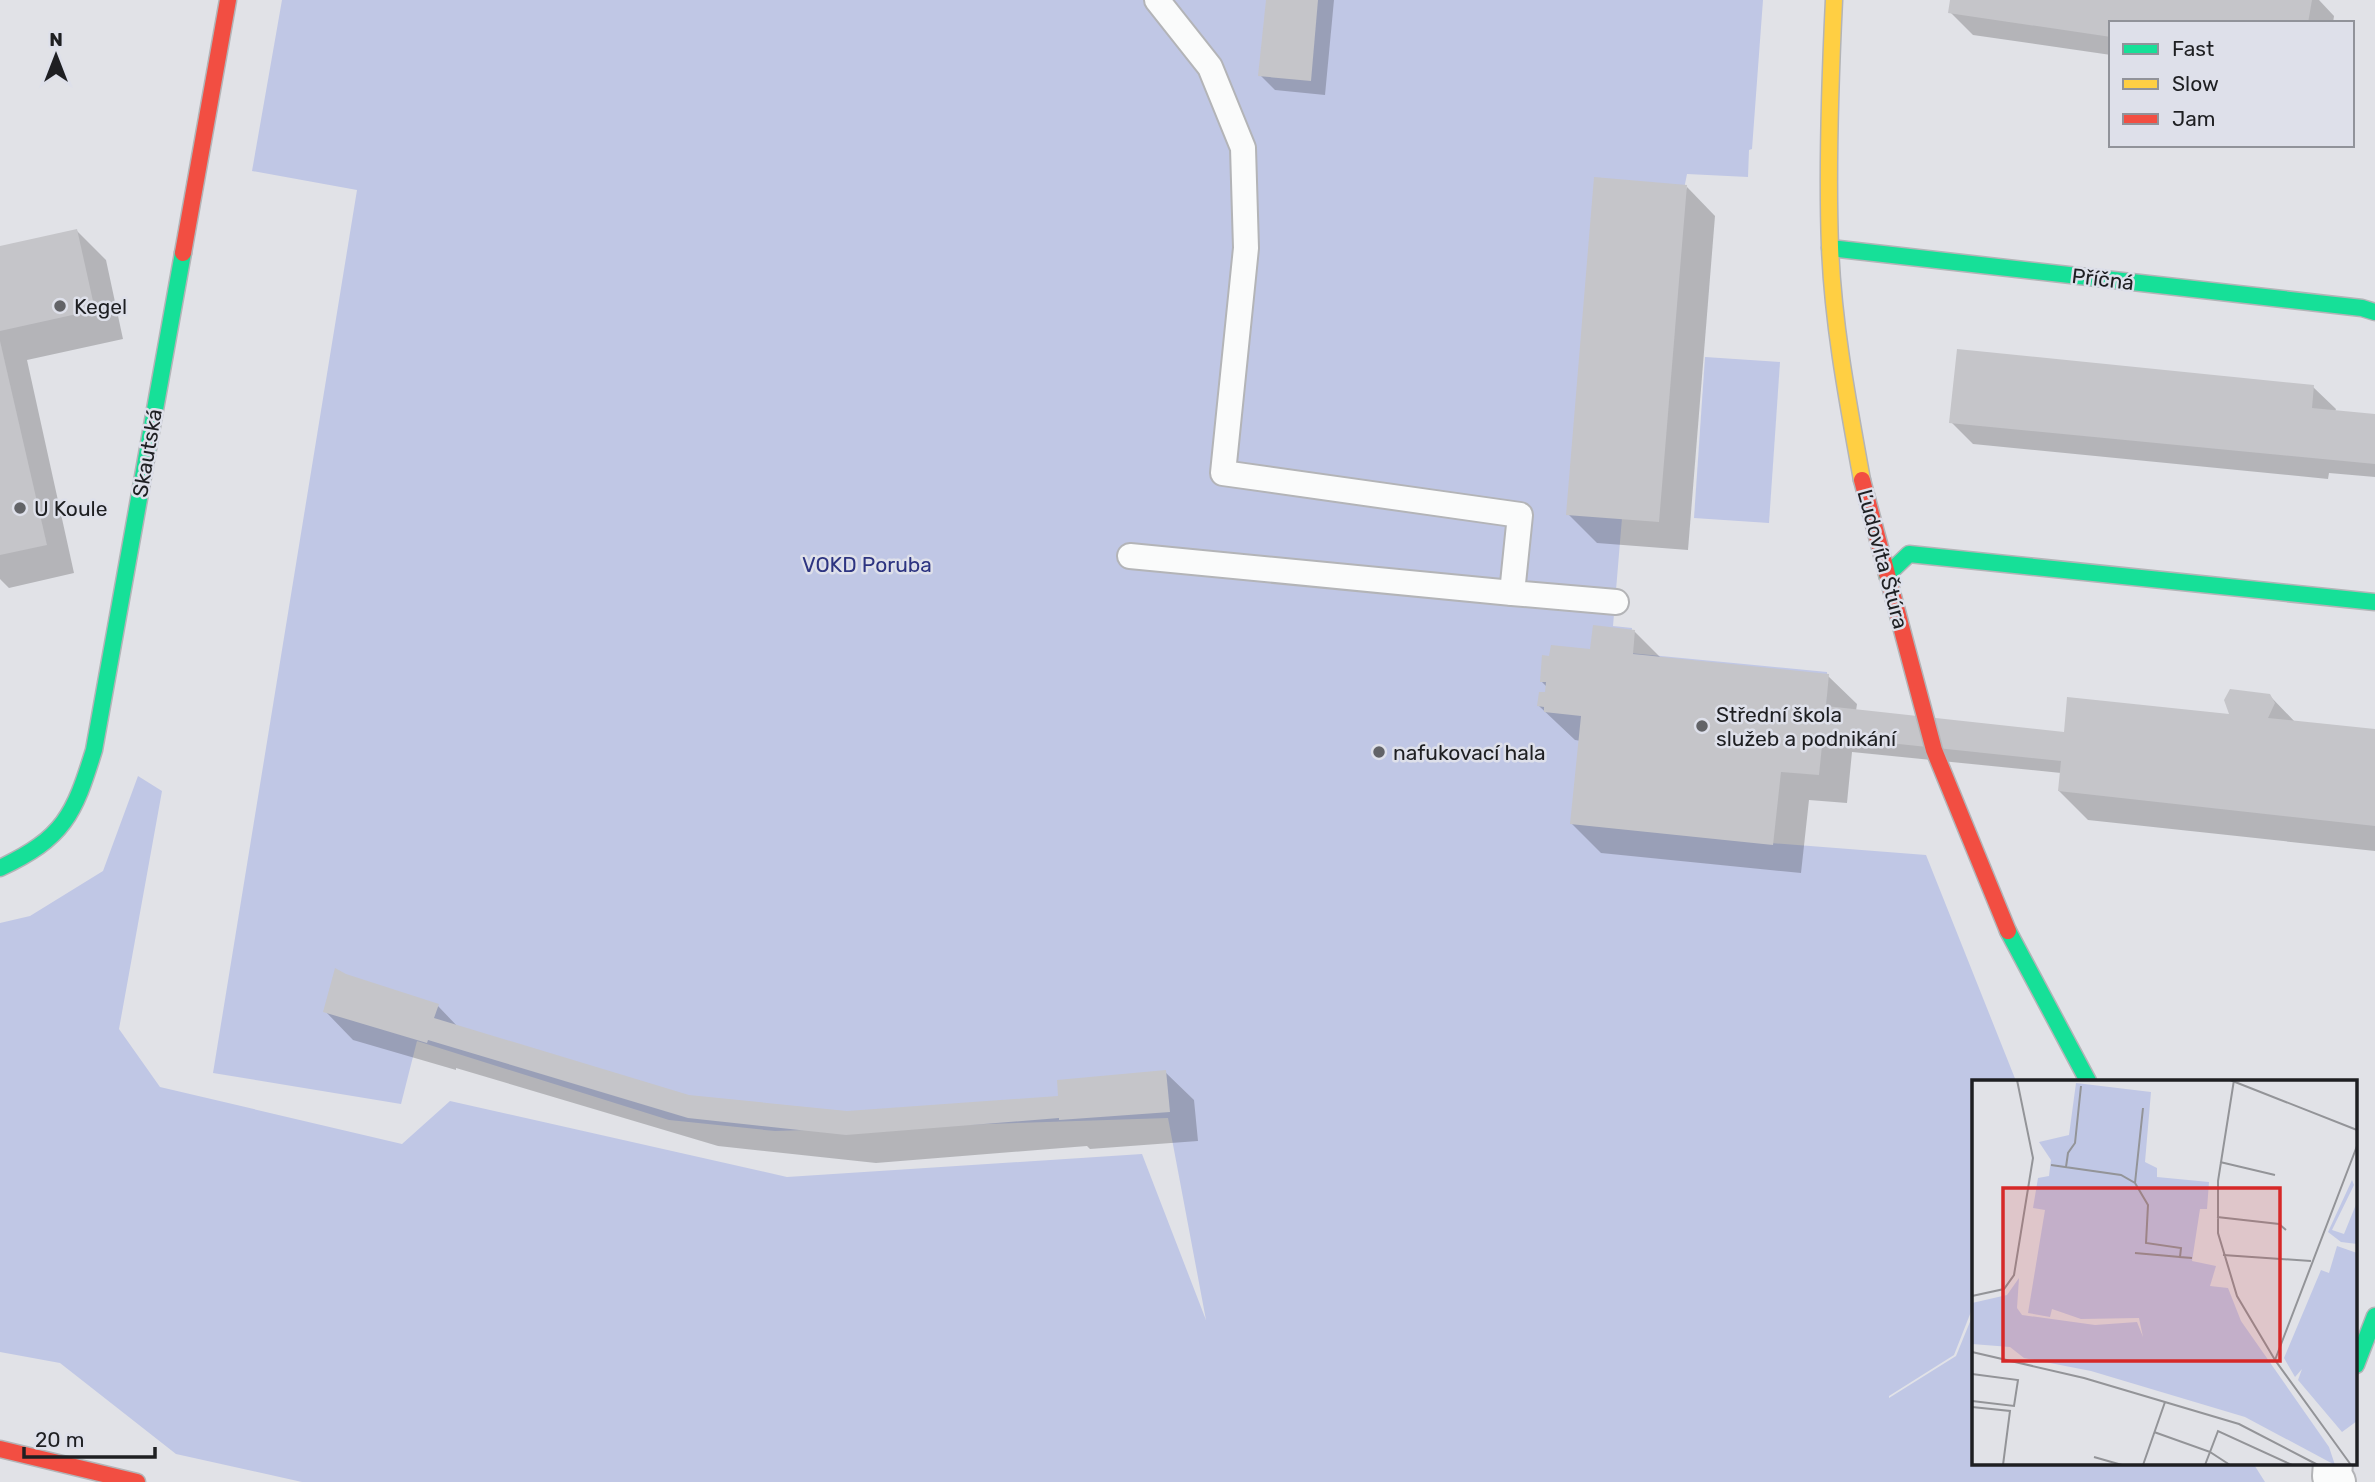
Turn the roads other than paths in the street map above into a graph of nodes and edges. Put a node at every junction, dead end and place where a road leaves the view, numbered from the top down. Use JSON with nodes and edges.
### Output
{"nodes":[{"id":1,"x":228,"y":0,"type":"edge"},
{"id":2,"x":1157,"y":0,"type":"edge"},
{"id":3,"x":1834,"y":0,"type":"edge"},
{"id":4,"x":1830,"y":248,"type":"junction"},
{"id":5,"x":2375,"y":312,"type":"edge"},
{"id":6,"x":1129,"y":556,"type":"dead end"},
{"id":7,"x":1887,"y":575,"type":"junction"},
{"id":8,"x":1512,"y":593,"type":"junction"},
{"id":9,"x":1616,"y":602,"type":"dead end"},
{"id":10,"x":2375,"y":602,"type":"edge"},
{"id":11,"x":0,"y":868,"type":"edge"},
{"id":12,"x":2087,"y":1080,"type":"edge"},
{"id":13,"x":2375,"y":1316,"type":"edge"},
{"id":14,"x":2358,"y":1360,"type":"edge"},
{"id":15,"x":0,"y":1449,"type":"edge"},
{"id":16,"x":137,"y":1482,"type":"edge"}],
"edges":[{"from":1,"to":11,"type":"street","name":"Skautská"},
{"from":2,"to":8,"type":"lane"},
{"from":3,"to":4,"type":"street","name":"Ľudovíta Štúra"},
{"from":4,"to":5,"type":"street","name":"Příčná"},
{"from":4,"to":7,"type":"street","name":"Ľudovíta Štúra"},
{"from":6,"to":8,"type":"lane"},
{"from":7,"to":10,"type":"street"},
{"from":7,"to":12,"type":"street","name":"Ľudovíta Štúra"},
{"from":8,"to":9,"type":"lane"},
{"from":13,"to":14,"type":"street"},
{"from":15,"to":16,"type":"street"}]}
